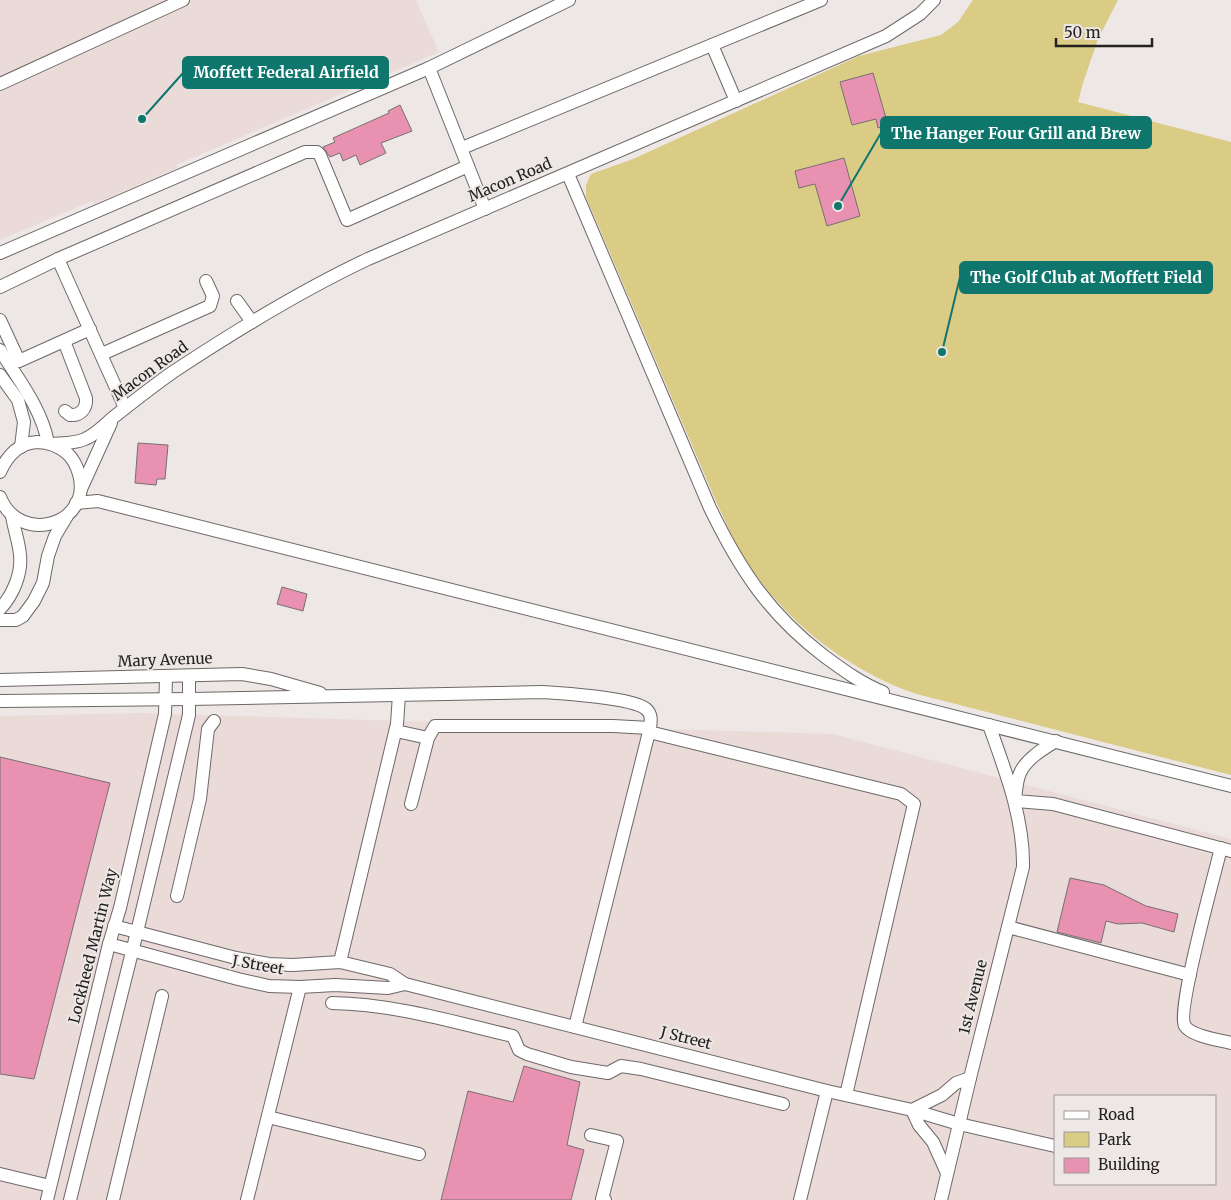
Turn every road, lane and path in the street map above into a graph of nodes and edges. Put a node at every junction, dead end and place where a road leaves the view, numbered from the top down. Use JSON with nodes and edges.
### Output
{"nodes":[{"id":1,"x":183,"y":0,"type":"edge"},
{"id":2,"x":569,"y":0,"type":"edge"},
{"id":3,"x":821,"y":0,"type":"edge"},
{"id":4,"x":934,"y":0,"type":"edge"},
{"id":5,"x":712,"y":45,"type":"junction"},
{"id":6,"x":429,"y":68,"type":"junction"},
{"id":7,"x":0,"y":84,"type":"edge"},
{"id":8,"x":736,"y":101,"type":"junction"},
{"id":9,"x":462,"y":148,"type":"junction"},
{"id":10,"x":468,"y":166,"type":"junction"},
{"id":11,"x":568,"y":174,"type":"junction"},
{"id":12,"x":485,"y":209,"type":"junction"},
{"id":13,"x":0,"y":253,"type":"edge"},
{"id":14,"x":58,"y":259,"type":"junction"},
{"id":15,"x":206,"y":281,"type":"dead end"},
{"id":16,"x":0,"y":286,"type":"edge"},
{"id":17,"x":237,"y":301,"type":"dead end"},
{"id":18,"x":0,"y":320,"type":"edge"},
{"id":19,"x":252,"y":322,"type":"junction"},
{"id":20,"x":90,"y":329,"type":"junction"},
{"id":21,"x":64,"y":341,"type":"junction"},
{"id":22,"x":0,"y":350,"type":"edge"},
{"id":23,"x":102,"y":354,"type":"junction"},
{"id":24,"x":0,"y":376,"type":"edge"},
{"id":25,"x":125,"y":408,"type":"junction"},
{"id":26,"x":65,"y":410,"type":"dead end"},
{"id":27,"x":113,"y":418,"type":"junction"},
{"id":28,"x":49,"y":444,"type":"junction"},
{"id":29,"x":21,"y":447,"type":"junction"},
{"id":30,"x":2,"y":463,"type":"edge"},
{"id":31,"x":0,"y":497,"type":"edge"},
{"id":32,"x":78,"y":498,"type":"junction"},
{"id":33,"x":6,"y":511,"type":"edge"},
{"id":34,"x":68,"y":514,"type":"junction"},
{"id":35,"x":0,"y":609,"type":"edge"},
{"id":36,"x":0,"y":620,"type":"edge"},
{"id":37,"x":189,"y":676,"type":"junction"},
{"id":38,"x":166,"y":677,"type":"junction"},
{"id":39,"x":0,"y":680,"type":"edge"},
{"id":40,"x":329,"y":695,"type":"junction"},
{"id":41,"x":399,"y":695,"type":"junction"},
{"id":42,"x":190,"y":699,"type":"junction"},
{"id":43,"x":167,"y":700,"type":"junction"},
{"id":44,"x":0,"y":701,"type":"edge"},
{"id":45,"x":925,"y":709,"type":"junction"},
{"id":46,"x":214,"y":721,"type":"dead end"},
{"id":47,"x":990,"y":725,"type":"junction"},
{"id":48,"x":650,"y":730,"type":"junction"},
{"id":49,"x":396,"y":731,"type":"junction"},
{"id":50,"x":428,"y":738,"type":"junction"},
{"id":51,"x":1056,"y":741,"type":"junction"},
{"id":52,"x":1231,"y":786,"type":"edge"},
{"id":53,"x":1015,"y":801,"type":"junction"},
{"id":54,"x":411,"y":804,"type":"dead end"},
{"id":55,"x":1226,"y":850,"type":"edge"},
{"id":56,"x":177,"y":896,"type":"dead end"},
{"id":57,"x":114,"y":926,"type":"junction"},
{"id":58,"x":1008,"y":927,"type":"junction"},
{"id":59,"x":137,"y":932,"type":"junction"},
{"id":60,"x":109,"y":944,"type":"junction"},
{"id":61,"x":132,"y":950,"type":"junction"},
{"id":62,"x":340,"y":962,"type":"junction"},
{"id":63,"x":1190,"y":974,"type":"junction"},
{"id":64,"x":405,"y":984,"type":"junction"},
{"id":65,"x":300,"y":987,"type":"junction"},
{"id":66,"x":162,"y":996,"type":"dead end"},
{"id":67,"x":332,"y":1003,"type":"dead end"},
{"id":68,"x":575,"y":1027,"type":"junction"},
{"id":69,"x":1231,"y":1043,"type":"edge"},
{"id":70,"x":970,"y":1078,"type":"junction"},
{"id":71,"x":827,"y":1091,"type":"junction"},
{"id":72,"x":846,"y":1095,"type":"junction"},
{"id":73,"x":783,"y":1104,"type":"dead end"},
{"id":74,"x":912,"y":1110,"type":"junction"},
{"id":75,"x":268,"y":1117,"type":"junction"},
{"id":76,"x":959,"y":1124,"type":"junction"},
{"id":77,"x":591,"y":1134,"type":"dead end"},
{"id":78,"x":1054,"y":1146,"type":"edge"},
{"id":79,"x":419,"y":1154,"type":"dead end"},
{"id":80,"x":947,"y":1174,"type":"junction"},
{"id":81,"x":0,"y":1176,"type":"edge"},
{"id":82,"x":50,"y":1186,"type":"junction"},
{"id":83,"x":47,"y":1200,"type":"edge"},
{"id":84,"x":70,"y":1200,"type":"edge"},
{"id":85,"x":113,"y":1200,"type":"edge"},
{"id":86,"x":247,"y":1200,"type":"edge"},
{"id":87,"x":605,"y":1200,"type":"edge"},
{"id":88,"x":800,"y":1200,"type":"edge"},
{"id":89,"x":941,"y":1200,"type":"edge"}],
"edges":[{"from":1,"to":7,"type":"street"},
{"from":2,"to":6,"type":"street"},
{"from":3,"to":5,"type":"street"},
{"from":4,"to":8,"type":"street","name":"Macon Road"},
{"from":5,"to":8,"type":"street"},
{"from":5,"to":9,"type":"street"},
{"from":6,"to":9,"type":"street"},
{"from":6,"to":13,"type":"street"},
{"from":8,"to":11,"type":"street","name":"Macon Road"},
{"from":9,"to":10,"type":"street"},
{"from":10,"to":12,"type":"street"},
{"from":10,"to":14,"type":"street"},
{"from":11,"to":12,"type":"street","name":"Macon Road"},
{"from":11,"to":45,"type":"street"},
{"from":12,"to":19,"type":"street","name":"Macon Road"},
{"from":14,"to":16,"type":"street"},
{"from":14,"to":20,"type":"street"},
{"from":15,"to":23,"type":"street"},
{"from":17,"to":19,"type":"street"},
{"from":18,"to":21,"type":"street"},
{"from":19,"to":25,"type":"street","name":"Macon Road"},
{"from":20,"to":21,"type":"street"},
{"from":20,"to":23,"type":"street"},
{"from":21,"to":26,"type":"street"},
{"from":22,"to":28,"type":"street"},
{"from":23,"to":25,"type":"street"},
{"from":24,"to":29,"type":"street"},
{"from":25,"to":27,"type":"street","name":"Macon Road"},
{"from":27,"to":28,"type":"street","name":"Macon Road"},
{"from":27,"to":32,"type":"street","name":"Macon Road"},
{"from":28,"to":29,"type":"street","name":"Macon Road"},
{"from":28,"to":32,"type":"street"},
{"from":29,"to":30,"type":"street"},
{"from":31,"to":33,"type":"street"},
{"from":32,"to":34,"type":"street","name":"Macon Road"},
{"from":32,"to":45,"type":"street"},
{"from":33,"to":34,"type":"street"},
{"from":33,"to":35,"type":"street"},
{"from":34,"to":36,"type":"street","name":"Macon Road"},
{"from":37,"to":38,"type":"street","name":"Mary Avenue"},
{"from":37,"to":40,"type":"street","name":"Mary Avenue"},
{"from":37,"to":42,"type":"street"},
{"from":38,"to":39,"type":"street","name":"Mary Avenue"},
{"from":38,"to":43,"type":"street","name":"Lockheed Martin Way"},
{"from":40,"to":41,"type":"street","name":"Mary Avenue"},
{"from":40,"to":42,"type":"street","name":"Mary Avenue"},
{"from":41,"to":48,"type":"street","name":"Mary Avenue"},
{"from":41,"to":49,"type":"street"},
{"from":42,"to":43,"type":"street","name":"Mary Avenue"},
{"from":42,"to":59,"type":"street"},
{"from":43,"to":44,"type":"street","name":"Mary Avenue"},
{"from":43,"to":57,"type":"street","name":"Lockheed Martin Way"},
{"from":45,"to":47,"type":"street"},
{"from":46,"to":56,"type":"street"},
{"from":47,"to":51,"type":"street"},
{"from":47,"to":53,"type":"street","name":"1st Avenue"},
{"from":48,"to":50,"type":"street"},
{"from":48,"to":68,"type":"street"},
{"from":48,"to":72,"type":"street"},
{"from":49,"to":50,"type":"street"},
{"from":49,"to":62,"type":"street"},
{"from":50,"to":54,"type":"street"},
{"from":51,"to":52,"type":"street"},
{"from":51,"to":53,"type":"street","name":"1st Avenue"},
{"from":53,"to":55,"type":"street"},
{"from":53,"to":58,"type":"street","name":"1st Avenue"},
{"from":55,"to":63,"type":"street"},
{"from":57,"to":59,"type":"street","name":"J Street"},
{"from":57,"to":60,"type":"street","name":"Lockheed Martin Way"},
{"from":58,"to":63,"type":"street"},
{"from":58,"to":70,"type":"street","name":"1st Avenue"},
{"from":59,"to":61,"type":"street"},
{"from":59,"to":62,"type":"street","name":"J Street"},
{"from":60,"to":61,"type":"street","name":"J Street"},
{"from":60,"to":82,"type":"street","name":"Lockheed Martin Way"},
{"from":61,"to":65,"type":"street","name":"J Street"},
{"from":61,"to":84,"type":"street"},
{"from":62,"to":64,"type":"street","name":"J Street"},
{"from":63,"to":69,"type":"street"},
{"from":64,"to":65,"type":"street","name":"J Street"},
{"from":64,"to":68,"type":"street","name":"J Street"},
{"from":65,"to":75,"type":"street"},
{"from":66,"to":85,"type":"street"},
{"from":67,"to":73,"type":"street"},
{"from":68,"to":71,"type":"street","name":"J Street"},
{"from":70,"to":74,"type":"street"},
{"from":70,"to":76,"type":"street","name":"1st Avenue"},
{"from":71,"to":72,"type":"street","name":"J Street"},
{"from":71,"to":88,"type":"street"},
{"from":72,"to":74,"type":"street","name":"J Street"},
{"from":74,"to":76,"type":"street","name":"J Street"},
{"from":74,"to":80,"type":"street"},
{"from":75,"to":79,"type":"street"},
{"from":75,"to":86,"type":"street"},
{"from":76,"to":78,"type":"street","name":"J Street"},
{"from":76,"to":80,"type":"street","name":"1st Avenue"},
{"from":77,"to":87,"type":"street"},
{"from":80,"to":89,"type":"street","name":"1st Avenue"},
{"from":81,"to":82,"type":"street"},
{"from":82,"to":83,"type":"street","name":"Lockheed Martin Way"}]}
